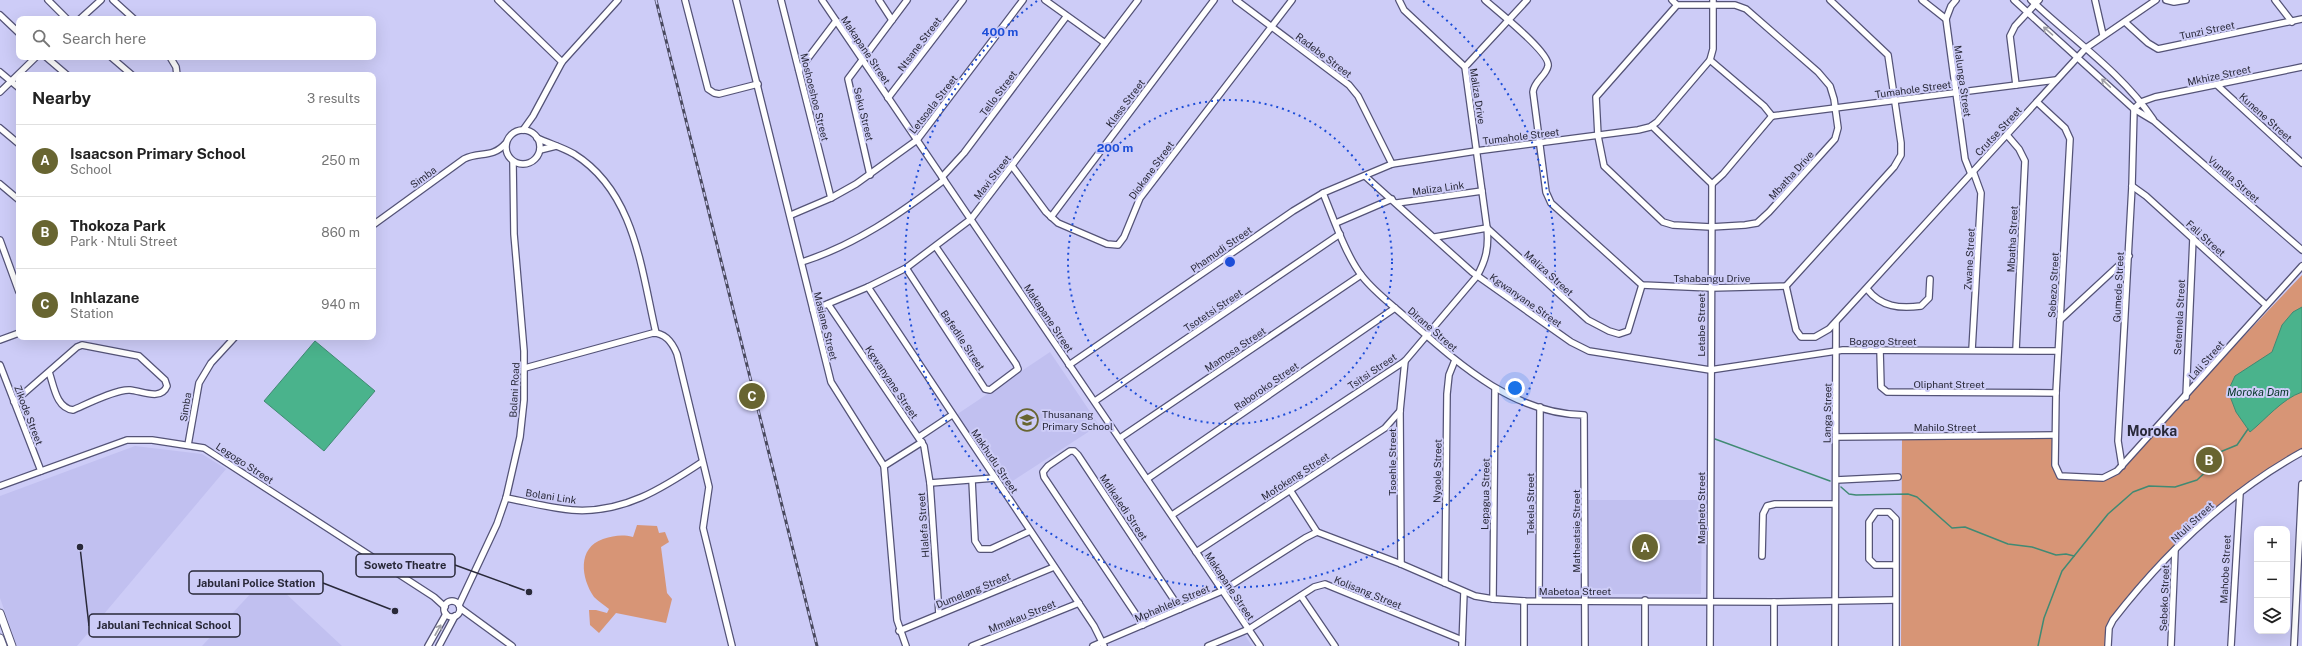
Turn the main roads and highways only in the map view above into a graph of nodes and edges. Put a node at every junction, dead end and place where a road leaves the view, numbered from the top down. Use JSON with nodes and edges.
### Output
{"nodes":[{"id":1,"x":0,"y":613,"type":"edge"},
{"id":2,"x":0,"y":638,"type":"edge"},
{"id":3,"x":3,"y":646,"type":"edge"},
{"id":4,"x":12,"y":646,"type":"edge"}],
"edges":[{"from":1,"to":4,"type":"main road"},
{"from":2,"to":3,"type":"main road"}]}
